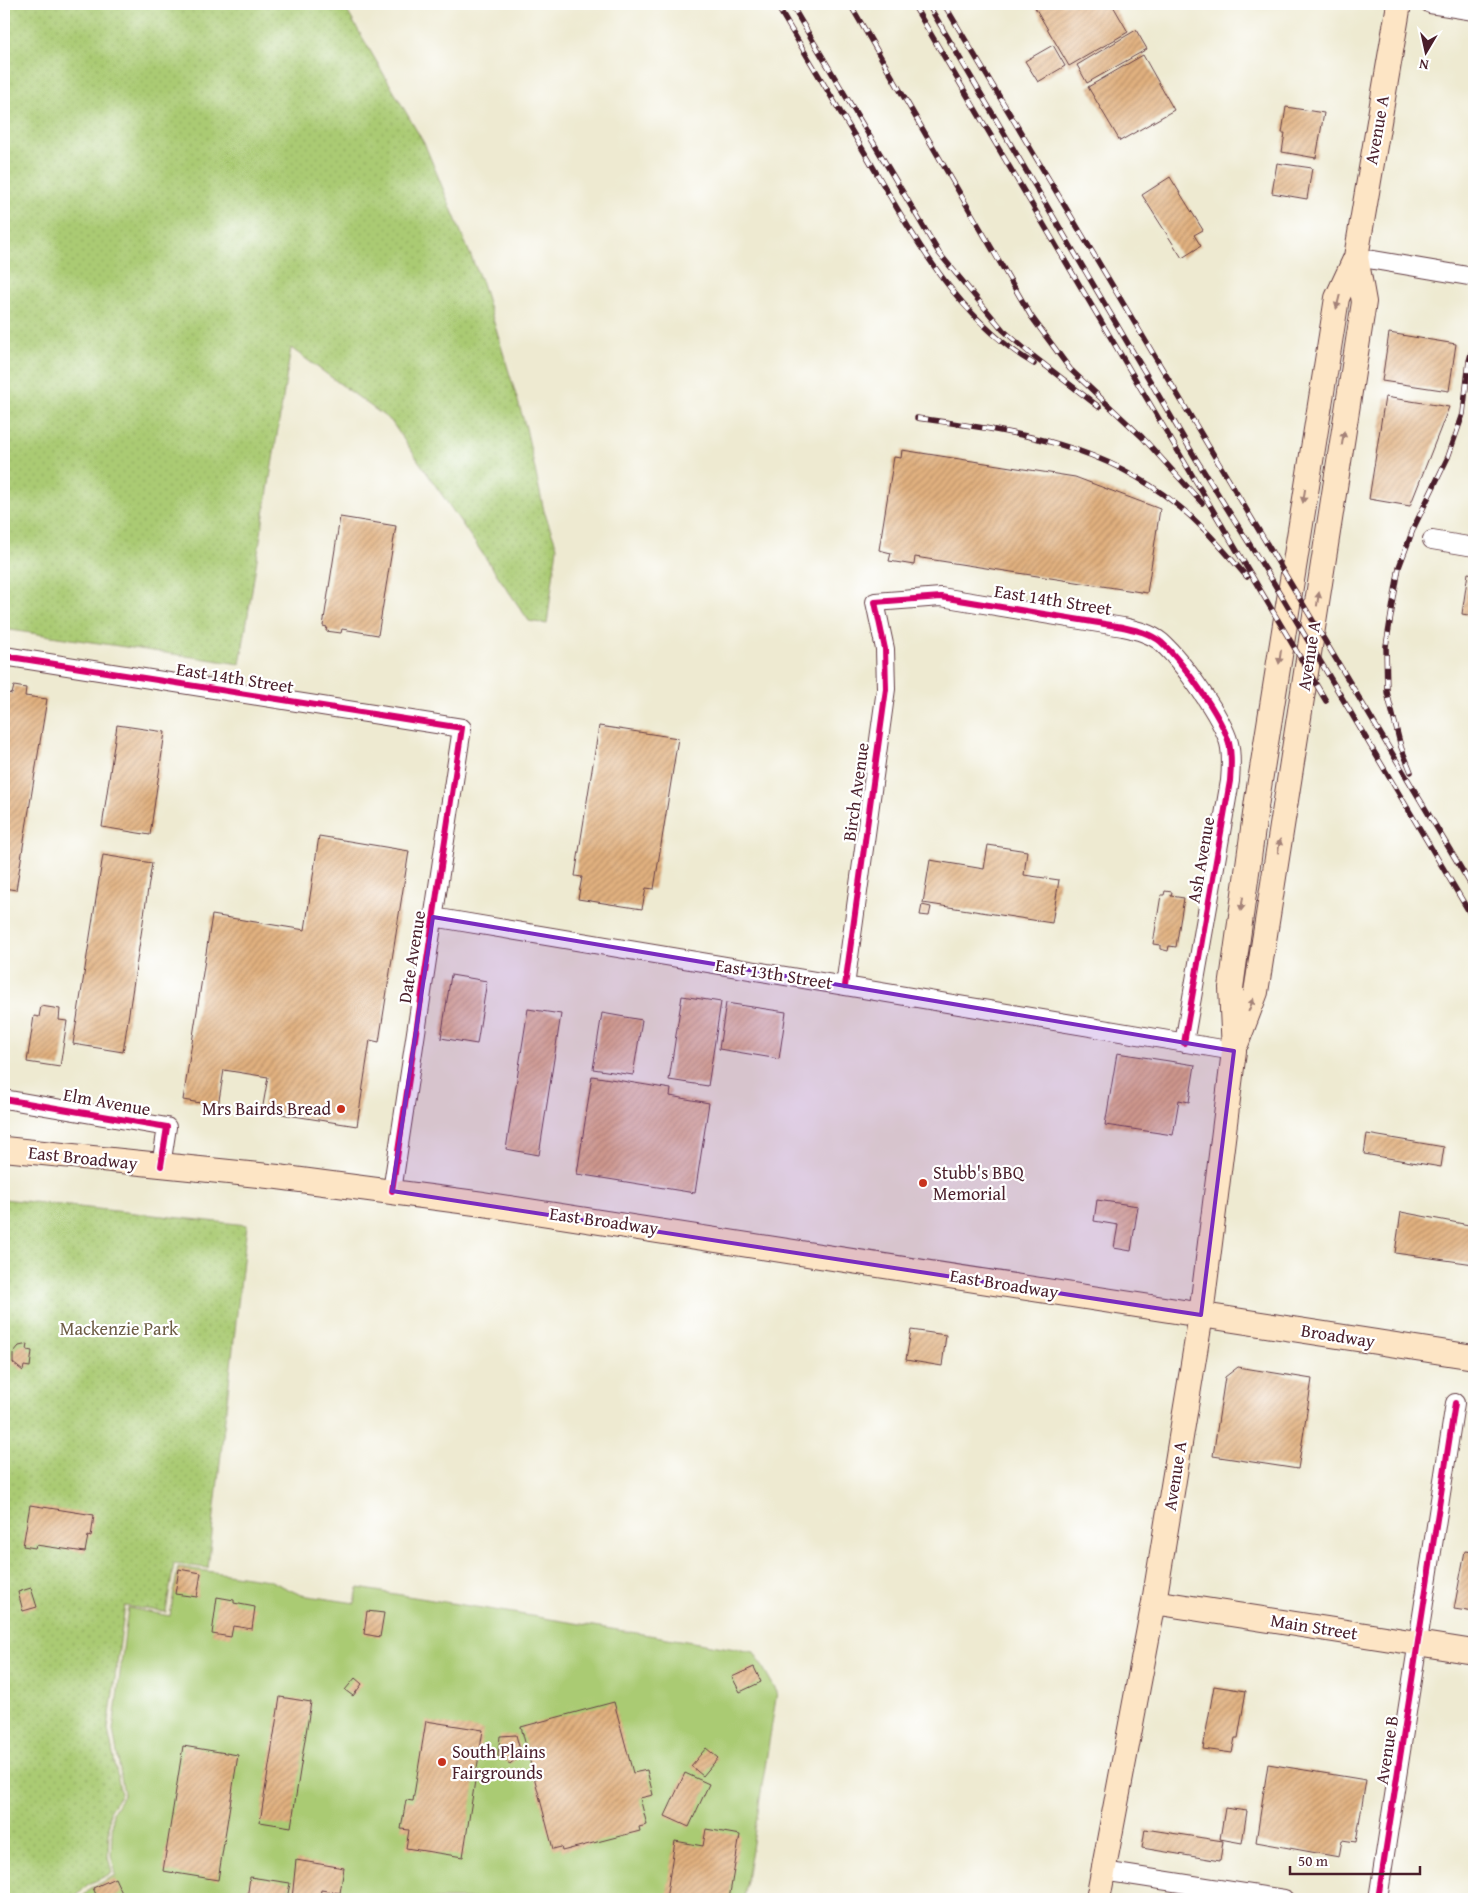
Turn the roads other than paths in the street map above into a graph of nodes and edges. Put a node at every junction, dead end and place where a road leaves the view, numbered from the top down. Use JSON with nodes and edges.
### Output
{"nodes":[{"id":1,"x":1399,"y":4,"type":"edge"},
{"id":2,"x":1430,"y":4,"type":"edge"},
{"id":3,"x":1474,"y":11,"type":"edge"},
{"id":4,"x":1356,"y":257,"type":"junction"},
{"id":5,"x":1474,"y":277,"type":"edge"},
{"id":6,"x":1432,"y":540,"type":"dead end"},
{"id":7,"x":1474,"y":547,"type":"edge"},
{"id":8,"x":875,"y":602,"type":"joint"},
{"id":9,"x":4,"y":656,"type":"edge"},
{"id":10,"x":1200,"y":690,"type":"joint"},
{"id":11,"x":462,"y":728,"type":"joint"},
{"id":12,"x":434,"y":917,"type":"junction"},
{"id":13,"x":845,"y":986,"type":"junction"},
{"id":14,"x":1184,"y":1043,"type":"junction"},
{"id":15,"x":1234,"y":1051,"type":"junction"},
{"id":16,"x":4,"y":1100,"type":"edge"},
{"id":17,"x":4,"y":1149,"type":"edge"},
{"id":18,"x":161,"y":1166,"type":"junction"},
{"id":19,"x":392,"y":1191,"type":"junction"},
{"id":20,"x":1201,"y":1315,"type":"junction"},
{"id":21,"x":1474,"y":1357,"type":"edge"},
{"id":22,"x":1455,"y":1403,"type":"dead end"},
{"id":23,"x":1154,"y":1602,"type":"junction"},
{"id":24,"x":1419,"y":1643,"type":"junction"},
{"id":25,"x":1474,"y":1652,"type":"edge"},
{"id":26,"x":1103,"y":1871,"type":"junction"},
{"id":27,"x":1098,"y":1899,"type":"edge"},
{"id":28,"x":1284,"y":1899,"type":"edge"},
{"id":29,"x":1378,"y":1899,"type":"edge"}],
"edges":[{"from":1,"to":4,"type":"main road","name":"Avenue A"},
{"from":2,"to":3,"type":"street"},
{"from":4,"to":5,"type":"street"},
{"from":4,"to":15,"type":"main road","name":"Avenue A"},
{"from":6,"to":7,"type":"street"},
{"from":8,"to":10,"type":"street","name":"East 14th Street"},
{"from":8,"to":13,"type":"street","name":"Birch Avenue"},
{"from":9,"to":11,"type":"street","name":"East 14th Street"},
{"from":10,"to":14,"type":"street","name":"Ash Avenue"},
{"from":11,"to":12,"type":"street","name":"Date Avenue"},
{"from":12,"to":13,"type":"street","name":"East 13th Street"},
{"from":12,"to":19,"type":"street","name":"Date Avenue"},
{"from":13,"to":14,"type":"street","name":"East 13th Street"},
{"from":14,"to":15,"type":"street","name":"East 13th Street"},
{"from":15,"to":20,"type":"main road","name":"Avenue A"},
{"from":16,"to":18,"type":"street","name":"Elm Avenue"},
{"from":17,"to":18,"type":"main road","name":"East Broadway"},
{"from":18,"to":19,"type":"main road","name":"East Broadway"},
{"from":19,"to":20,"type":"main road","name":"East Broadway"},
{"from":20,"to":21,"type":"main road","name":"Broadway"},
{"from":20,"to":23,"type":"main road","name":"Avenue A"},
{"from":22,"to":24,"type":"street","name":"Avenue B"},
{"from":23,"to":24,"type":"main road","name":"Main Street"},
{"from":23,"to":26,"type":"main road","name":"Avenue A"},
{"from":24,"to":25,"type":"main road","name":"Main Street"},
{"from":24,"to":29,"type":"street","name":"Avenue B"},
{"from":26,"to":27,"type":"main road","name":"Avenue A"},
{"from":26,"to":28,"type":"street"}]}
